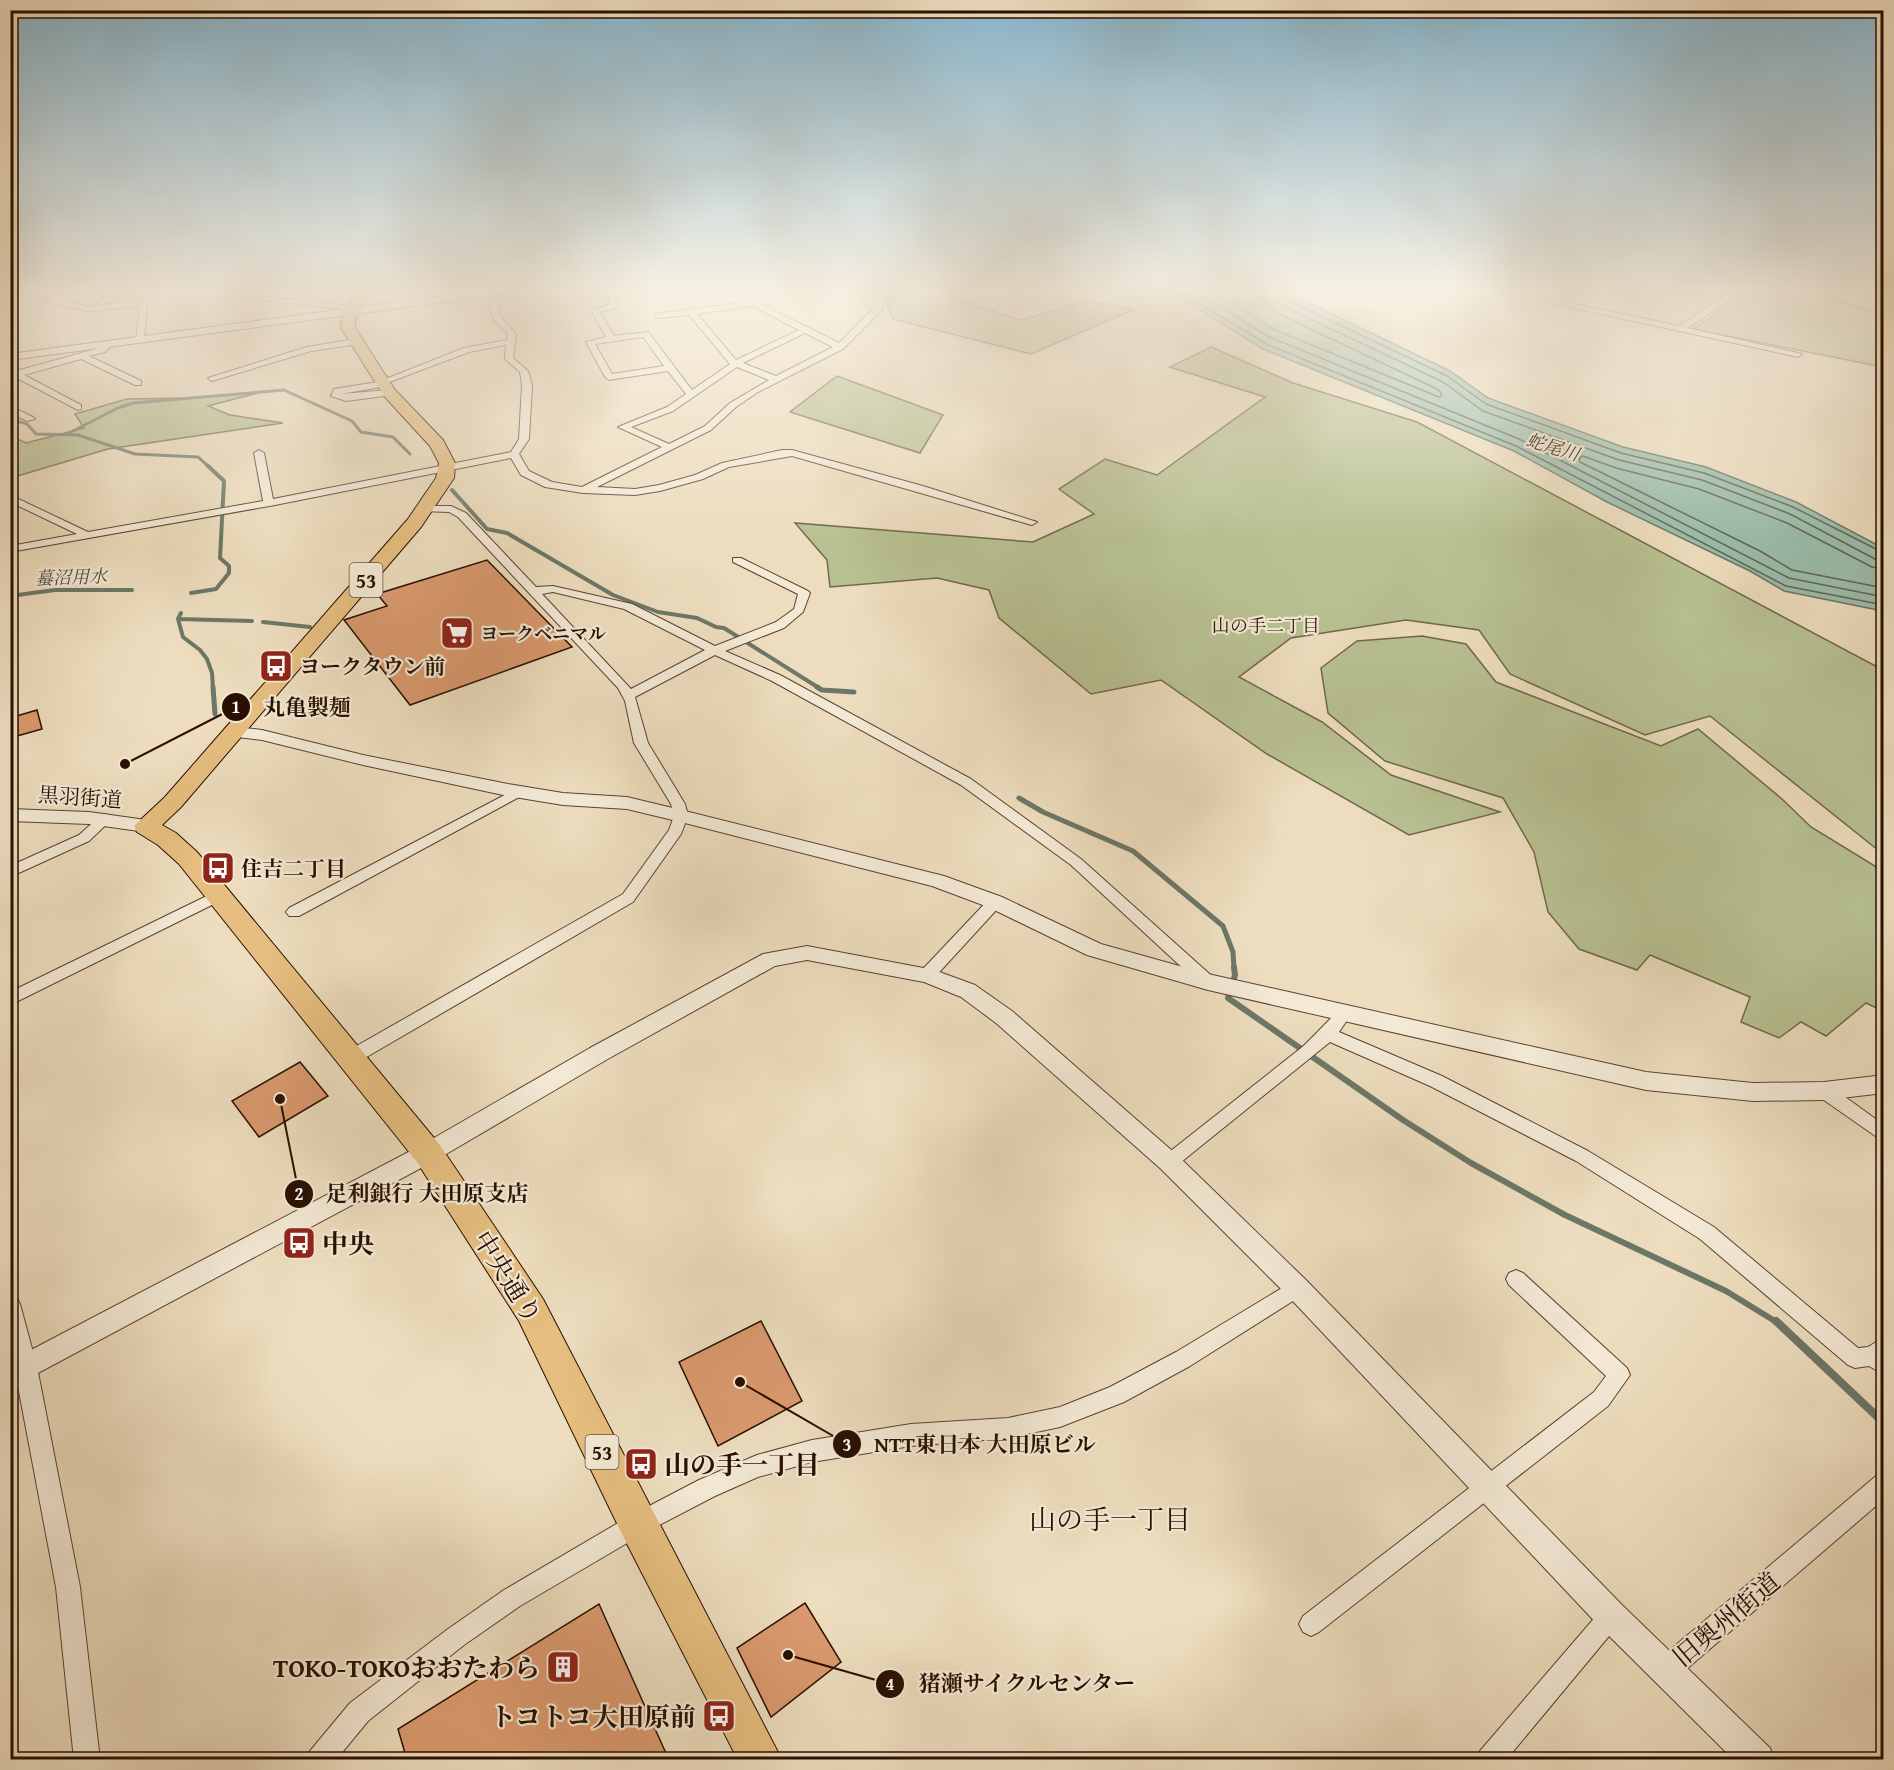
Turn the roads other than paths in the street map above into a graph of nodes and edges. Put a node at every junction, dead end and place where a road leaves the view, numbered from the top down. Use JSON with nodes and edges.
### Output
{"nodes":[{"id":1,"x":116,"y":373,"type":"edge"},
{"id":2,"x":230,"y":373,"type":"edge"},
{"id":3,"x":376,"y":373,"type":"edge"},
{"id":4,"x":417,"y":373,"type":"edge"},
{"id":5,"x":524,"y":373,"type":"edge"},
{"id":6,"x":607,"y":373,"type":"edge"},
{"id":7,"x":639,"y":373,"type":"edge"},
{"id":8,"x":674,"y":373,"type":"edge"},
{"id":9,"x":721,"y":373,"type":"edge"},
{"id":10,"x":759,"y":373,"type":"edge"},
{"id":11,"x":788,"y":373,"type":"edge"},
{"id":12,"x":13,"y":375,"type":"edge"},
{"id":13,"x":212,"y":378,"type":"dead end"},
{"id":14,"x":775,"y":379,"type":"junction"},
{"id":15,"x":138,"y":383,"type":"dead end"},
{"id":16,"x":385,"y":387,"type":"junction"},
{"id":17,"x":690,"y":393,"type":"junction"},
{"id":18,"x":78,"y":407,"type":"dead end"},
{"id":19,"x":10,"y":409,"type":"edge"},
{"id":20,"x":30,"y":419,"type":"dead end"},
{"id":21,"x":669,"y":447,"type":"junction"},
{"id":22,"x":259,"y":453,"type":"dead end"},
{"id":23,"x":514,"y":454,"type":"junction"},
{"id":24,"x":448,"y":469,"type":"junction"},
{"id":25,"x":583,"y":490,"type":"junction"},
{"id":26,"x":10,"y":498,"type":"edge"},
{"id":27,"x":269,"y":503,"type":"junction"},
{"id":28,"x":424,"y":509,"type":"junction"},
{"id":29,"x":1032,"y":522,"type":"dead end"},
{"id":30,"x":86,"y":535,"type":"junction"},
{"id":31,"x":10,"y":549,"type":"edge"},
{"id":32,"x":737,"y":560,"type":"dead end"},
{"id":33,"x":533,"y":591,"type":"junction"},
{"id":34,"x":715,"y":650,"type":"junction"},
{"id":35,"x":628,"y":696,"type":"junction"},
{"id":36,"x":235,"y":732,"type":"junction"},
{"id":37,"x":518,"y":792,"type":"junction"},
{"id":38,"x":10,"y":815,"type":"edge"},
{"id":39,"x":681,"y":816,"type":"junction"},
{"id":40,"x":105,"y":819,"type":"junction"},
{"id":41,"x":146,"y":826,"type":"junction"},
{"id":42,"x":10,"y":872,"type":"edge"},
{"id":43,"x":219,"y":895,"type":"junction"},
{"id":44,"x":995,"y":902,"type":"junction"},
{"id":45,"x":294,"y":912,"type":"dead end"},
{"id":46,"x":927,"y":975,"type":"junction"},
{"id":47,"x":1208,"y":982,"type":"junction"},
{"id":48,"x":10,"y":999,"type":"edge"},
{"id":49,"x":1344,"y":1013,"type":"junction"},
{"id":50,"x":1328,"y":1034,"type":"junction"},
{"id":51,"x":352,"y":1057,"type":"junction"},
{"id":52,"x":1884,"y":1084,"type":"edge"},
{"id":53,"x":1824,"y":1091,"type":"junction"},
{"id":54,"x":1884,"y":1135,"type":"edge"},
{"id":55,"x":428,"y":1153,"type":"junction"},
{"id":56,"x":1169,"y":1162,"type":"junction"},
{"id":57,"x":1516,"y":1279,"type":"dead end"},
{"id":58,"x":1297,"y":1288,"type":"junction"},
{"id":59,"x":10,"y":1304,"type":"edge"},
{"id":60,"x":1880,"y":1356,"type":"edge"},
{"id":61,"x":19,"y":1371,"type":"edge"},
{"id":62,"x":1884,"y":1484,"type":"edge"},
{"id":63,"x":1488,"y":1487,"type":"junction"},
{"id":64,"x":638,"y":1524,"type":"junction"},
{"id":65,"x":1611,"y":1616,"type":"junction"},
{"id":66,"x":1311,"y":1624,"type":"dead end"},
{"id":67,"x":1666,"y":1670,"type":"junction"},
{"id":68,"x":87,"y":1760,"type":"edge"},
{"id":69,"x":319,"y":1760,"type":"edge"},
{"id":70,"x":761,"y":1760,"type":"edge"},
{"id":71,"x":1489,"y":1760,"type":"edge"},
{"id":72,"x":1758,"y":1760,"type":"edge"}],
"edges":[{"from":1,"to":15,"type":"street"},
{"from":2,"to":13,"type":"street"},
{"from":3,"to":16,"type":"main road"},
{"from":4,"to":16,"type":"street"},
{"from":5,"to":23,"type":"street"},
{"from":6,"to":7,"type":"street"},
{"from":8,"to":17,"type":"street"},
{"from":9,"to":17,"type":"street"},
{"from":10,"to":14,"type":"street"},
{"from":11,"to":14,"type":"street"},
{"from":12,"to":18,"type":"street"},
{"from":14,"to":21,"type":"street"},
{"from":16,"to":24,"type":"main road"},
{"from":17,"to":21,"type":"street"},
{"from":19,"to":20,"type":"street"},
{"from":21,"to":25,"type":"street"},
{"from":22,"to":27,"type":"street"},
{"from":23,"to":24,"type":"street"},
{"from":23,"to":25,"type":"street"},
{"from":24,"to":27,"type":"street"},
{"from":24,"to":28,"type":"main road","number":"53"},
{"from":25,"to":29,"type":"street"},
{"from":26,"to":30,"type":"street"},
{"from":27,"to":30,"type":"street"},
{"from":28,"to":33,"type":"street"},
{"from":28,"to":36,"type":"main road","number":"53"},
{"from":30,"to":31,"type":"street"},
{"from":32,"to":34,"type":"street"},
{"from":33,"to":34,"type":"street"},
{"from":33,"to":35,"type":"street"},
{"from":34,"to":35,"type":"street"},
{"from":34,"to":47,"type":"street"},
{"from":35,"to":39,"type":"street"},
{"from":36,"to":37,"type":"street"},
{"from":36,"to":41,"type":"main road","number":"53"},
{"from":37,"to":39,"type":"street"},
{"from":37,"to":45,"type":"street"},
{"from":38,"to":40,"type":"street","name":"黒羽街道"},
{"from":39,"to":44,"type":"street"},
{"from":39,"to":51,"type":"street"},
{"from":40,"to":41,"type":"street","name":"黒羽街道"},
{"from":40,"to":42,"type":"street"},
{"from":41,"to":43,"type":"main road","name":"中央通り","number":"53"},
{"from":43,"to":48,"type":"street"},
{"from":43,"to":51,"type":"main road","name":"中央通り","number":"53"},
{"from":44,"to":46,"type":"street"},
{"from":44,"to":47,"type":"street"},
{"from":46,"to":55,"type":"street"},
{"from":46,"to":56,"type":"street"},
{"from":47,"to":49,"type":"street"},
{"from":49,"to":50,"type":"street"},
{"from":49,"to":53,"type":"street"},
{"from":50,"to":56,"type":"street"},
{"from":50,"to":60,"type":"street"},
{"from":51,"to":55,"type":"main road","name":"中央通り","number":"53"},
{"from":52,"to":53,"type":"street"},
{"from":53,"to":54,"type":"street"},
{"from":55,"to":61,"type":"street"},
{"from":55,"to":64,"type":"main road","name":"中央通り","number":"53"},
{"from":56,"to":58,"type":"street"},
{"from":57,"to":63,"type":"street"},
{"from":58,"to":63,"type":"street"},
{"from":58,"to":64,"type":"street"},
{"from":59,"to":61,"type":"street"},
{"from":61,"to":68,"type":"street"},
{"from":62,"to":67,"type":"street","name":"旧奥州街道"},
{"from":63,"to":65,"type":"street"},
{"from":63,"to":66,"type":"street"},
{"from":64,"to":69,"type":"street"},
{"from":64,"to":70,"type":"main road","name":"中央通り","number":"53"},
{"from":65,"to":67,"type":"street"},
{"from":65,"to":71,"type":"street"},
{"from":67,"to":72,"type":"street","name":"旧奥州街道"}]}
